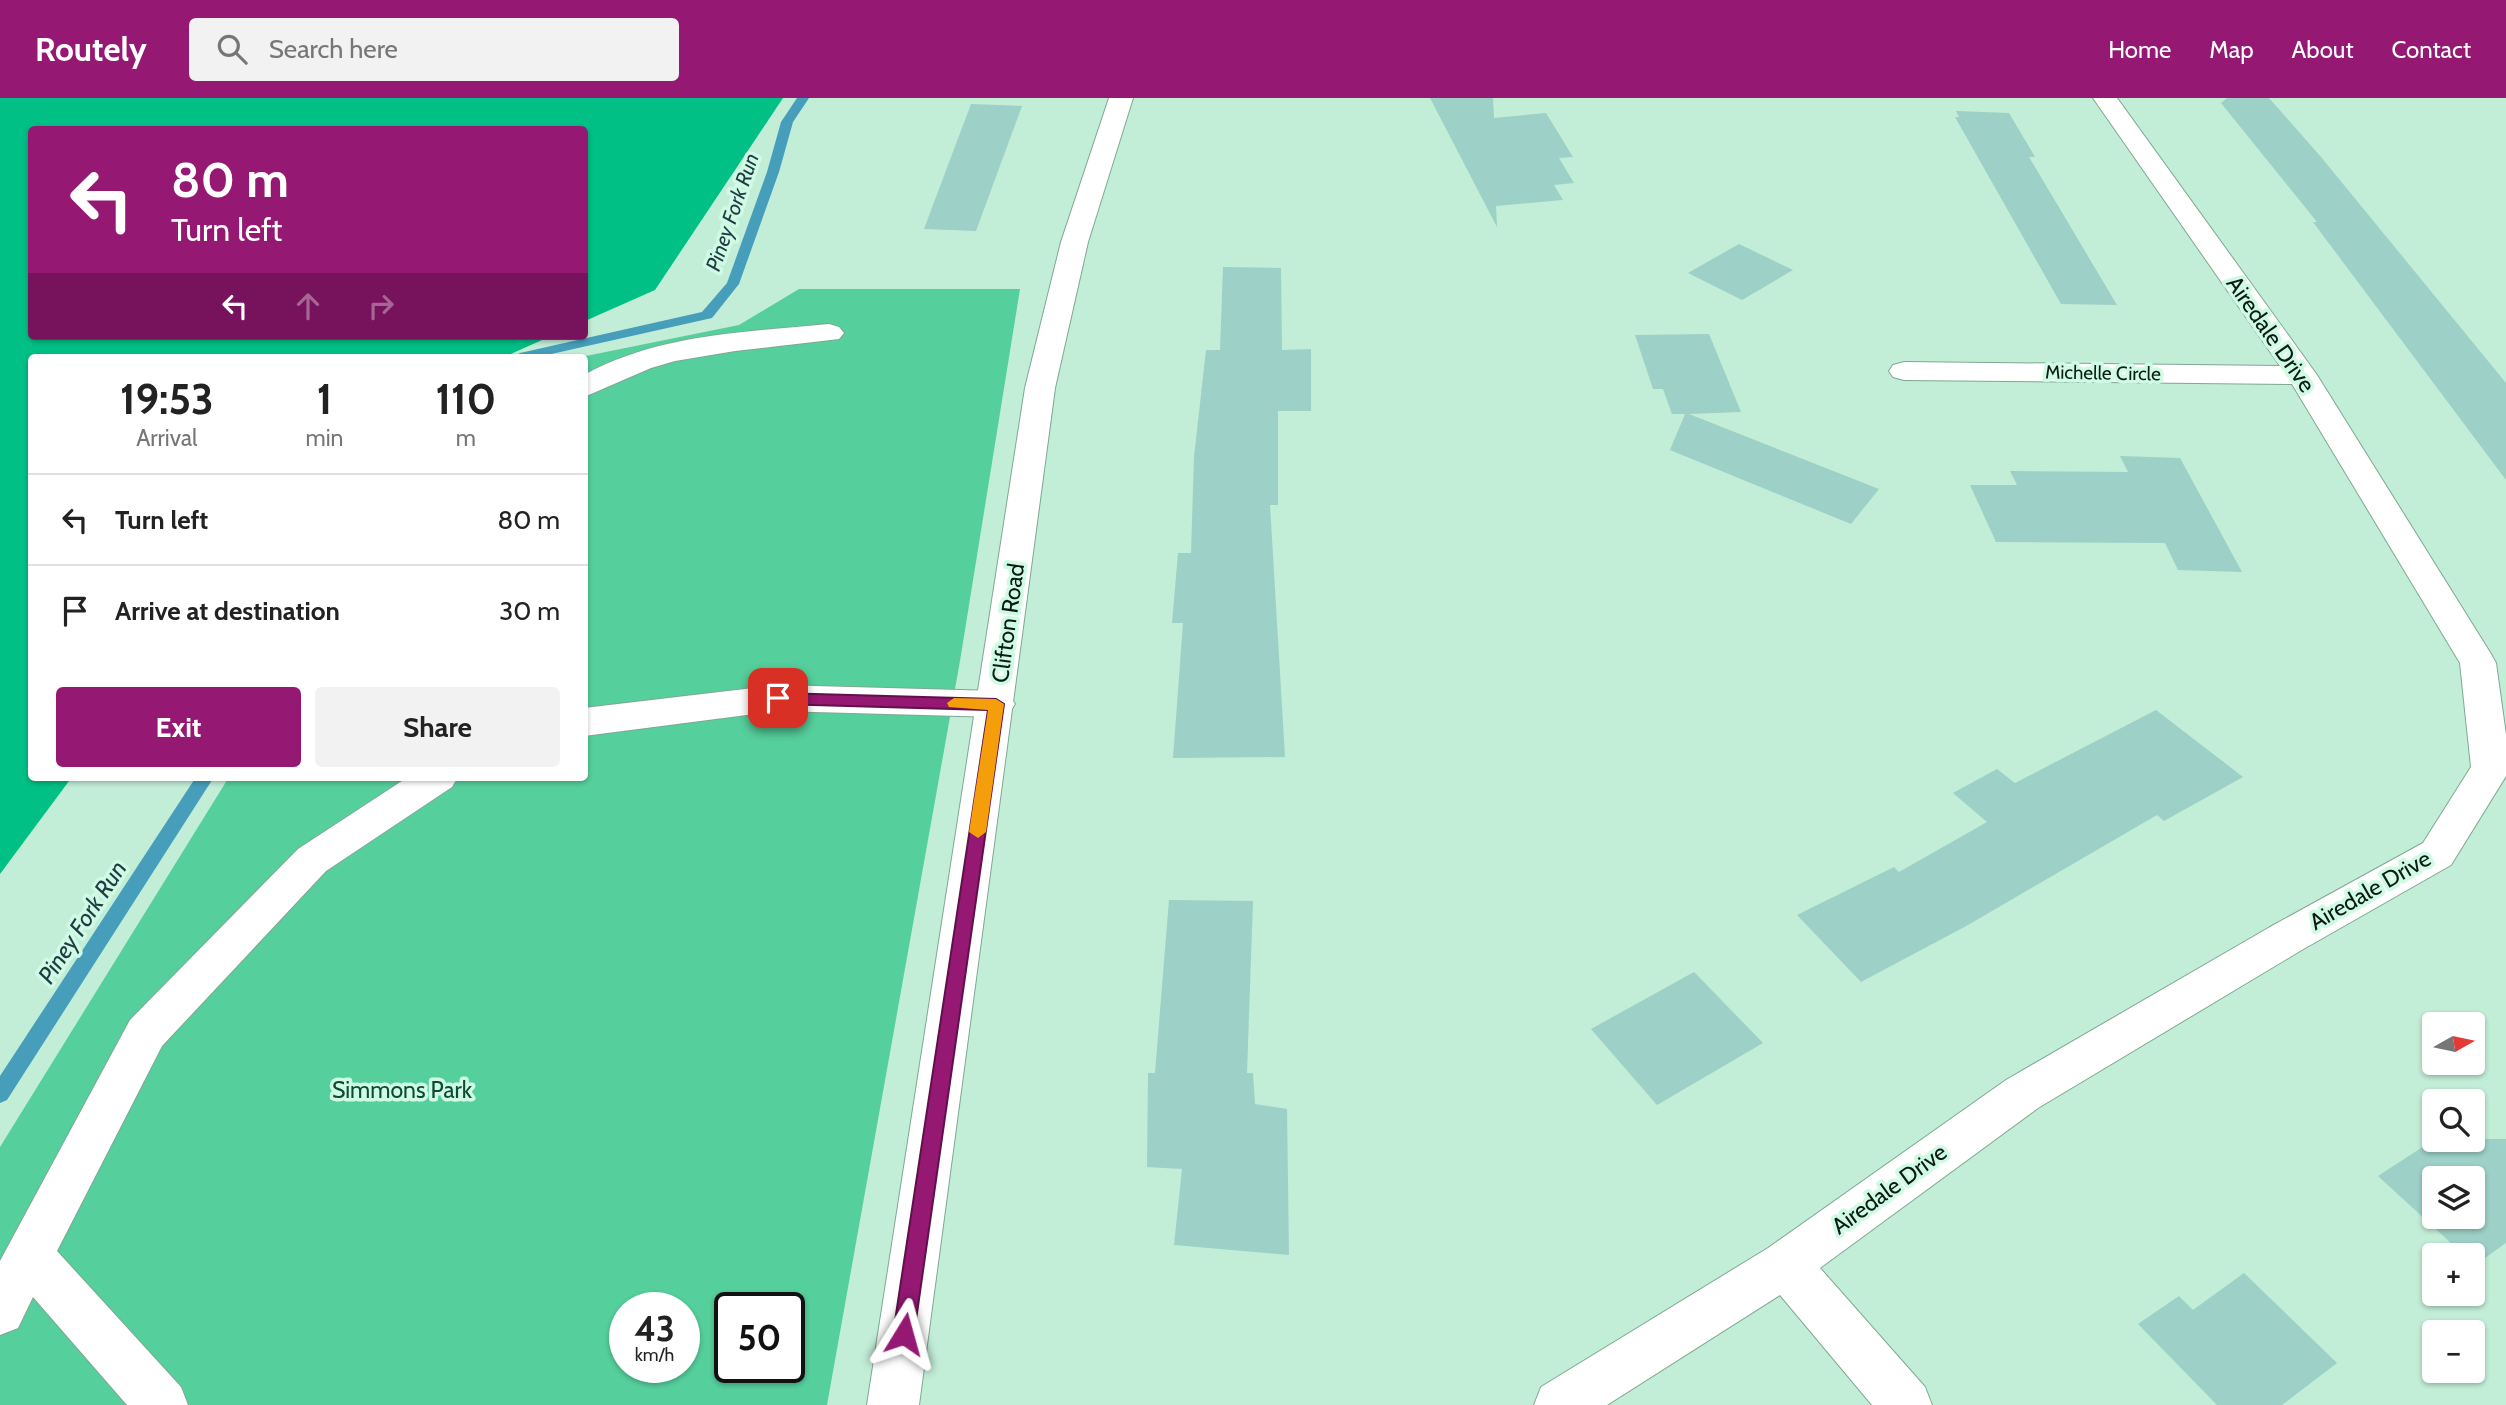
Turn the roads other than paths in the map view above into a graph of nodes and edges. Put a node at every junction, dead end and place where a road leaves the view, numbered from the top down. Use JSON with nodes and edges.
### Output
{"nodes":[{"id":1,"x":1121,"y":98,"type":"edge"},
{"id":2,"x":2105,"y":98,"type":"edge"},
{"id":3,"x":829,"y":333,"type":"dead end"},
{"id":4,"x":1904,"y":371,"type":"dead end"},
{"id":5,"x":2302,"y":375,"type":"junction"},
{"id":6,"x":588,"y":385,"type":"edge"},
{"id":7,"x":996,"y":704,"type":"junction"},
{"id":8,"x":588,"y":722,"type":"edge"},
{"id":9,"x":421,"y":782,"type":"edge"},
{"id":10,"x":29,"y":1256,"type":"junction"},
{"id":11,"x":1785,"y":1264,"type":"junction"},
{"id":12,"x":0,"y":1311,"type":"edge"},
{"id":13,"x":162,"y":1405,"type":"edge"},
{"id":14,"x":893,"y":1405,"type":"edge"},
{"id":15,"x":1560,"y":1405,"type":"edge"},
{"id":16,"x":1906,"y":1405,"type":"edge"}],
"edges":[{"from":1,"to":7,"type":"street","name":"Clifton Road"},
{"from":2,"to":5,"type":"street","name":"Airedale Drive"},
{"from":3,"to":6,"type":"street"},
{"from":4,"to":5,"type":"street","name":"Michelle Circle"},
{"from":5,"to":11,"type":"street","name":"Airedale Drive"},
{"from":7,"to":8,"type":"street"},
{"from":7,"to":14,"type":"street","name":"Clifton Road"},
{"from":9,"to":10,"type":"street"},
{"from":10,"to":12,"type":"street"},
{"from":10,"to":13,"type":"street"},
{"from":11,"to":15,"type":"street","name":"Airedale Drive"},
{"from":11,"to":16,"type":"street"}]}
